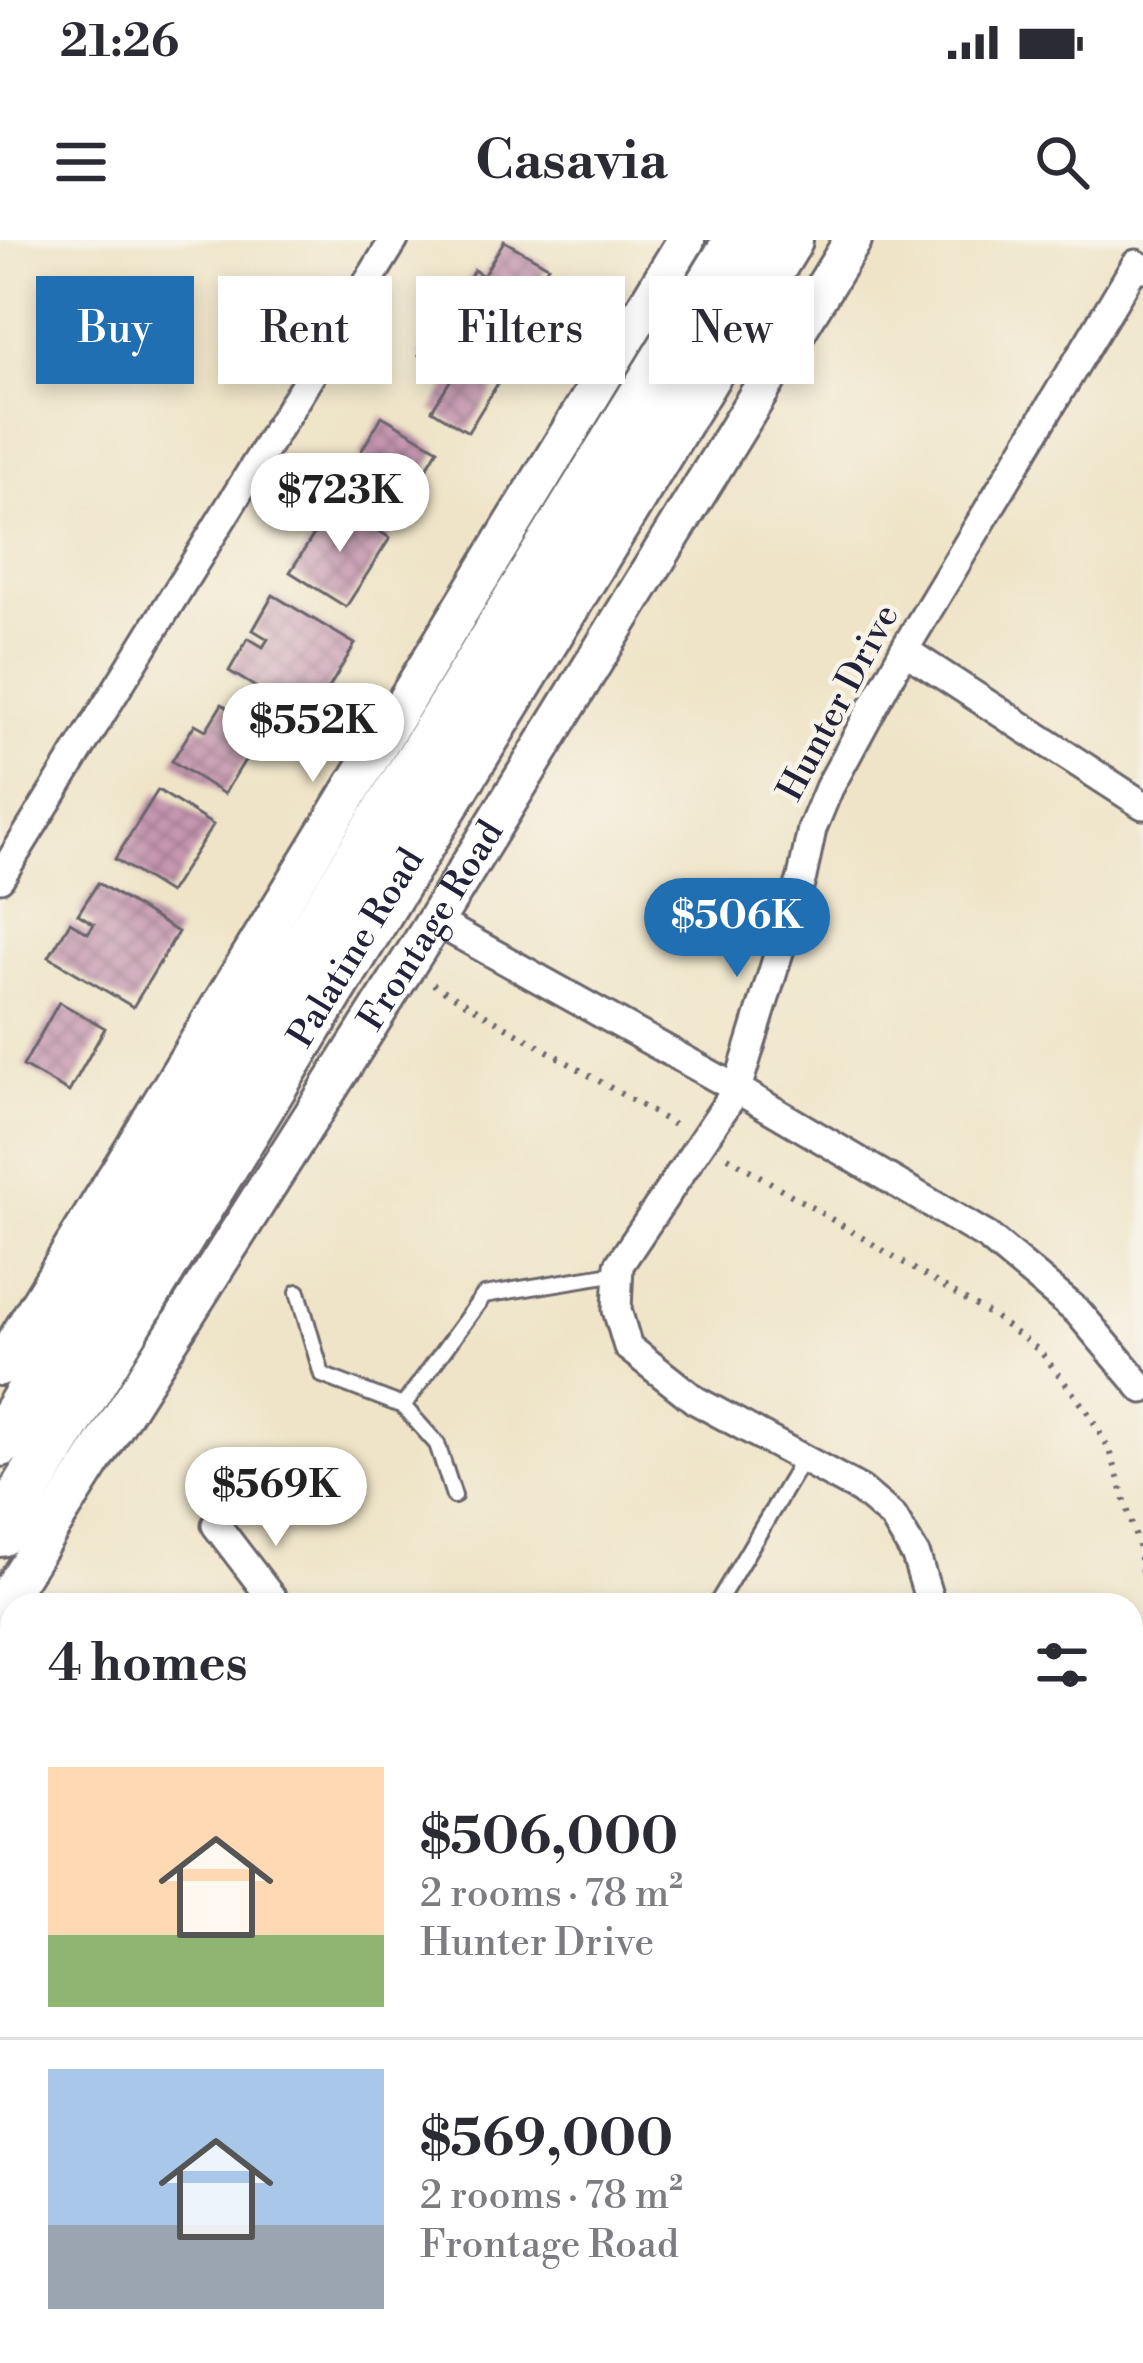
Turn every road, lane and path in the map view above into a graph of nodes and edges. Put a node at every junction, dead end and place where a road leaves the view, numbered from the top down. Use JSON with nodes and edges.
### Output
{"nodes":[{"id":1,"x":394,"y":240,"type":"edge"},
{"id":2,"x":739,"y":240,"type":"edge"},
{"id":3,"x":788,"y":240,"type":"edge"},
{"id":4,"x":853,"y":240,"type":"edge"},
{"id":5,"x":684,"y":241,"type":"edge"},
{"id":6,"x":1140,"y":266,"type":"edge"},
{"id":7,"x":904,"y":650,"type":"junction"},
{"id":8,"x":1143,"y":805,"type":"edge"},
{"id":9,"x":0,"y":878,"type":"edge"},
{"id":10,"x":448,"y":929,"type":"junction"},
{"id":11,"x":737,"y":1089,"type":"junction"},
{"id":12,"x":702,"y":1142,"type":"junction"},
{"id":13,"x":618,"y":1273,"type":"junction"},
{"id":14,"x":298,"y":1292,"type":"dead end"},
{"id":15,"x":58,"y":1347,"type":"junction"},
{"id":16,"x":0,"y":1367,"type":"edge"},
{"id":17,"x":1143,"y":1389,"type":"edge"},
{"id":18,"x":403,"y":1406,"type":"junction"},
{"id":19,"x":0,"y":1432,"type":"edge"},
{"id":20,"x":0,"y":1442,"type":"edge"},
{"id":21,"x":803,"y":1459,"type":"junction"},
{"id":22,"x":454,"y":1496,"type":"dead end"},
{"id":23,"x":216,"y":1526,"type":"dead end"},
{"id":24,"x":0,"y":1532,"type":"edge"},
{"id":25,"x":1143,"y":1579,"type":"edge"},
{"id":26,"x":9,"y":1593,"type":"edge"},
{"id":27,"x":268,"y":1593,"type":"edge"},
{"id":28,"x":723,"y":1593,"type":"edge"},
{"id":29,"x":927,"y":1593,"type":"edge"}],
"edges":[{"from":1,"to":9,"type":"street"},
{"from":2,"to":15,"type":"highway","name":"Palatine Road"},
{"from":3,"to":24,"type":"highway","name":"Palatine Road"},
{"from":4,"to":10,"type":"street","name":"Frontage Road"},
{"from":5,"to":16,"type":"street"},
{"from":6,"to":7,"type":"street","name":"Hunter Drive"},
{"from":7,"to":8,"type":"street"},
{"from":7,"to":11,"type":"street","name":"Hunter Drive"},
{"from":10,"to":11,"type":"street"},
{"from":10,"to":12,"type":"path"},
{"from":10,"to":26,"type":"street","name":"Frontage Road"},
{"from":11,"to":12,"type":"street","name":"Hunter Drive"},
{"from":11,"to":17,"type":"street"},
{"from":12,"to":13,"type":"street","name":"Hunter Drive"},
{"from":12,"to":25,"type":"path"},
{"from":13,"to":18,"type":"lane"},
{"from":13,"to":21,"type":"street"},
{"from":14,"to":18,"type":"lane"},
{"from":15,"to":19,"type":"highway"},
{"from":15,"to":20,"type":"highway","name":"Palatine Road"},
{"from":18,"to":22,"type":"lane"},
{"from":21,"to":28,"type":"lane"},
{"from":21,"to":29,"type":"street"},
{"from":23,"to":27,"type":"street"}]}
